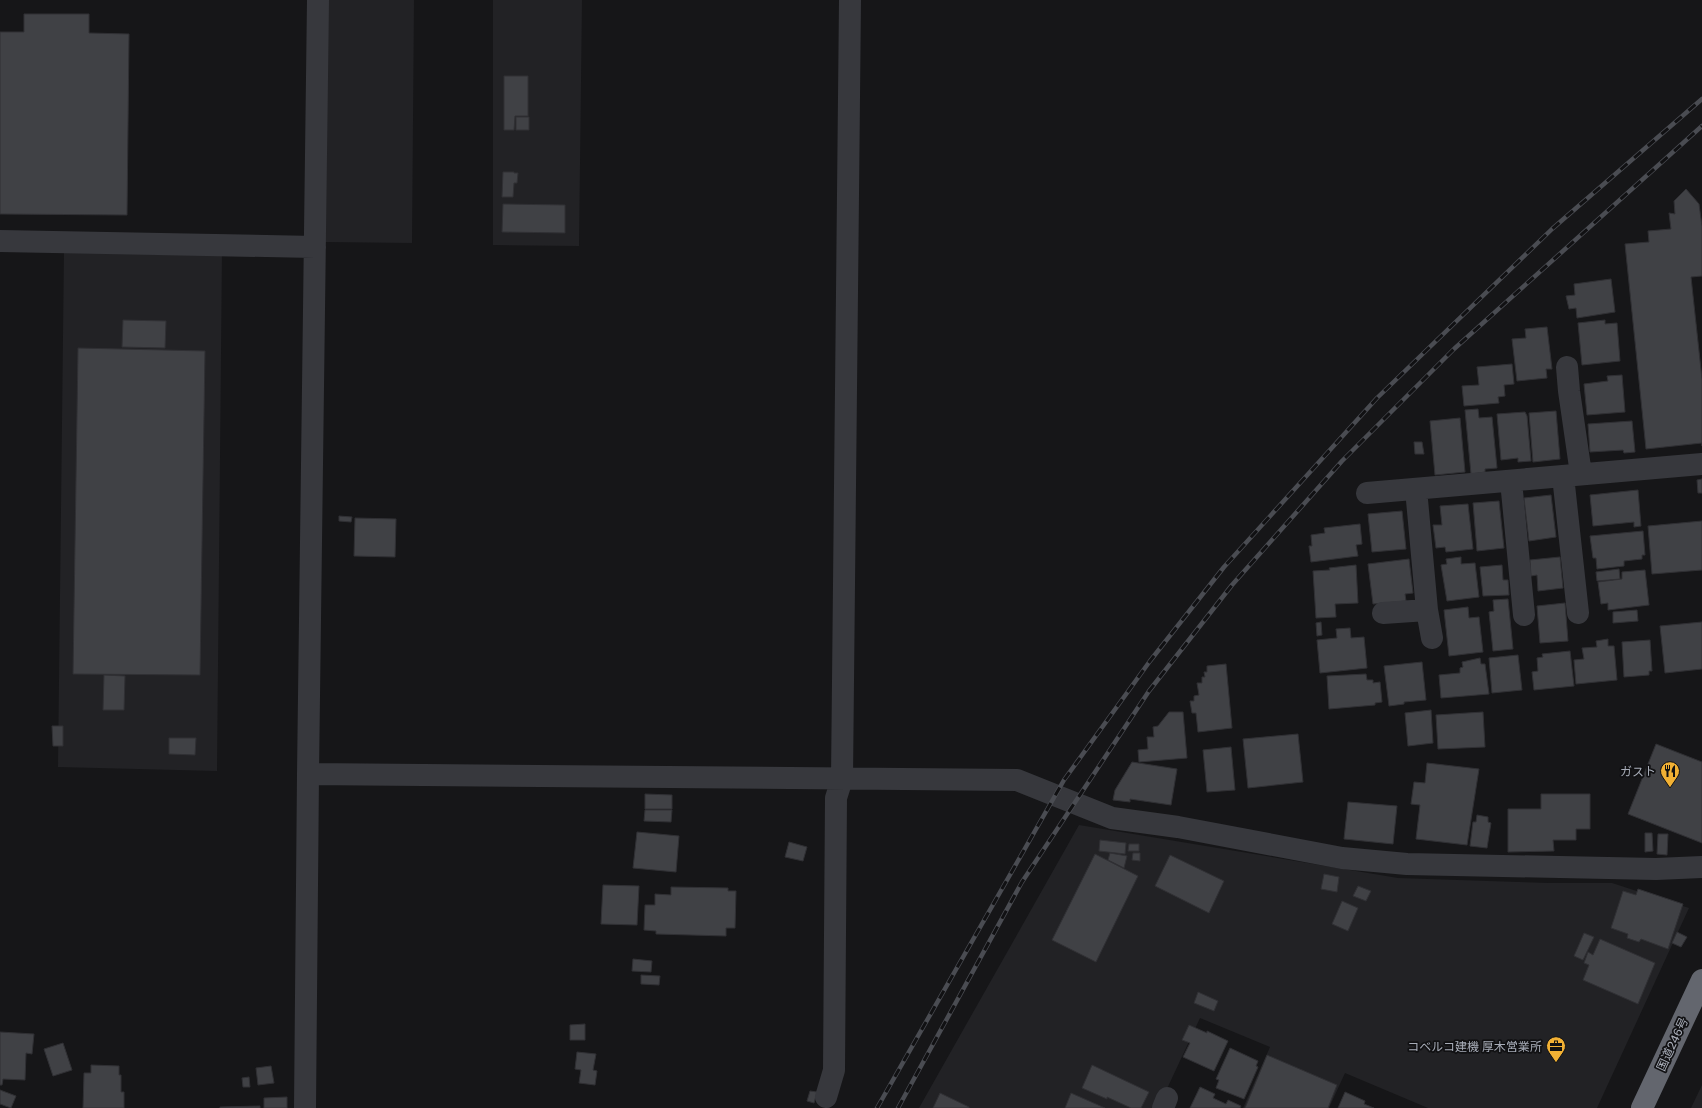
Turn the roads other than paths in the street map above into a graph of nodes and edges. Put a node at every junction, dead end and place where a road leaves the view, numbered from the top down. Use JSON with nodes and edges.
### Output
{"nodes":[{"id":1,"x":318,"y":0,"type":"edge"},
{"id":2,"x":850,"y":0,"type":"edge"},
{"id":3,"x":0,"y":241,"type":"edge"},
{"id":4,"x":314,"y":246,"type":"junction"},
{"id":5,"x":1567,"y":367,"type":"dead end"},
{"id":6,"x":1702,"y":464,"type":"edge"},
{"id":7,"x":1572,"y":475,"type":"junction"},
{"id":8,"x":1511,"y":481,"type":"junction"},
{"id":9,"x":1416,"y":489,"type":"junction"},
{"id":10,"x":1367,"y":493,"type":"dead end"},
{"id":11,"x":1427,"y":610,"type":"junction"},
{"id":12,"x":1383,"y":613,"type":"dead end"},
{"id":13,"x":1578,"y":613,"type":"dead end"},
{"id":14,"x":1524,"y":615,"type":"dead end"},
{"id":15,"x":1432,"y":638,"type":"dead end"},
{"id":16,"x":308,"y":774,"type":"junction"},
{"id":17,"x":842,"y":779,"type":"junction"},
{"id":18,"x":1702,"y":867,"type":"edge"},
{"id":19,"x":1702,"y":980,"type":"edge"},
{"id":20,"x":826,"y":1097,"type":"dead end"},
{"id":21,"x":305,"y":1108,"type":"edge"},
{"id":22,"x":1642,"y":1108,"type":"edge"}],
"edges":[{"from":1,"to":4,"type":"street"},
{"from":2,"to":17,"type":"street"},
{"from":3,"to":4,"type":"street"},
{"from":4,"to":16,"type":"street"},
{"from":5,"to":7,"type":"street"},
{"from":6,"to":7,"type":"street"},
{"from":7,"to":8,"type":"street"},
{"from":7,"to":13,"type":"street"},
{"from":8,"to":9,"type":"street"},
{"from":8,"to":14,"type":"street"},
{"from":9,"to":10,"type":"street"},
{"from":9,"to":11,"type":"street"},
{"from":11,"to":12,"type":"street"},
{"from":11,"to":15,"type":"street"},
{"from":16,"to":17,"type":"street"},
{"from":16,"to":21,"type":"street"},
{"from":17,"to":18,"type":"street"},
{"from":17,"to":20,"type":"street"},
{"from":19,"to":22,"type":"highway","name":"国道246号"}]}
